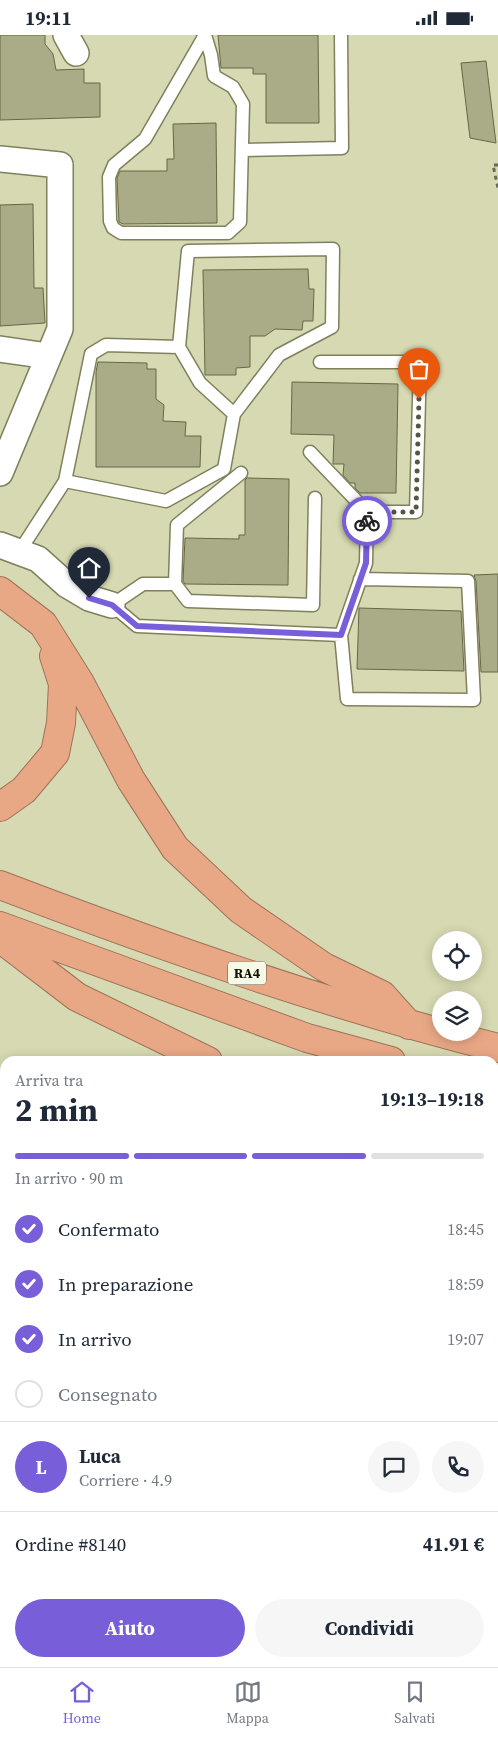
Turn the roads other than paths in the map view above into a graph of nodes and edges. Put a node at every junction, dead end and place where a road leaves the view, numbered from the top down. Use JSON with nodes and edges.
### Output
{"nodes":[{"id":1,"x":205,"y":35,"type":"edge"},
{"id":2,"x":341,"y":35,"type":"edge"},
{"id":3,"x":242,"y":150,"type":"junction"},
{"id":4,"x":0,"y":159,"type":"edge"},
{"id":5,"x":179,"y":347,"type":"junction"},
{"id":6,"x":0,"y":349,"type":"edge"},
{"id":7,"x":48,"y":357,"type":"junction"},
{"id":8,"x":320,"y":362,"type":"dead end"},
{"id":9,"x":234,"y":414,"type":"junction"},
{"id":10,"x":310,"y":452,"type":"dead end"},
{"id":11,"x":2,"y":462,"type":"edge"},
{"id":12,"x":241,"y":473,"type":"dead end"},
{"id":13,"x":65,"y":481,"type":"junction"},
{"id":14,"x":315,"y":498,"type":"dead end"},
{"id":15,"x":367,"y":512,"type":"junction"},
{"id":16,"x":10,"y":549,"type":"edge"},
{"id":17,"x":360,"y":579,"type":"junction"},
{"id":18,"x":175,"y":584,"type":"junction"},
{"id":19,"x":0,"y":591,"type":"edge"},
{"id":20,"x":112,"y":605,"type":"junction"},
{"id":21,"x":43,"y":624,"type":"junction"},
{"id":22,"x":341,"y":635,"type":"junction"},
{"id":23,"x":0,"y":807,"type":"edge"},
{"id":24,"x":0,"y":885,"type":"edge"},
{"id":25,"x":0,"y":926,"type":"edge"},
{"id":26,"x":0,"y":938,"type":"edge"},
{"id":27,"x":409,"y":1025,"type":"junction"},
{"id":28,"x":498,"y":1048,"type":"edge"},
{"id":29,"x":198,"y":1056,"type":"edge"},
{"id":30,"x":373,"y":1056,"type":"edge"}],
"edges":[{"from":1,"to":3,"type":"lane"},
{"from":1,"to":3,"type":"lane"},
{"from":2,"to":3,"type":"lane"},
{"from":4,"to":7,"type":"street"},
{"from":5,"to":9,"type":"lane"},
{"from":5,"to":9,"type":"lane"},
{"from":5,"to":13,"type":"lane"},
{"from":6,"to":7,"type":"street"},
{"from":7,"to":11,"type":"street"},
{"from":8,"to":15,"type":"lane"},
{"from":9,"to":13,"type":"lane"},
{"from":10,"to":15,"type":"lane"},
{"from":12,"to":18,"type":"lane"},
{"from":13,"to":16,"type":"lane"},
{"from":14,"to":18,"type":"lane"},
{"from":15,"to":17,"type":"lane"},
{"from":16,"to":20,"type":"street"},
{"from":17,"to":22,"type":"lane"},
{"from":17,"to":22,"type":"lane"},
{"from":18,"to":20,"type":"lane"},
{"from":19,"to":21,"type":"highway"},
{"from":20,"to":22,"type":"lane"},
{"from":21,"to":23,"type":"highway"},
{"from":21,"to":27,"type":"highway"},
{"from":24,"to":27,"type":"highway","number":"RA4"},
{"from":25,"to":30,"type":"highway"},
{"from":26,"to":29,"type":"highway"},
{"from":27,"to":28,"type":"highway","number":"RA4"}]}
